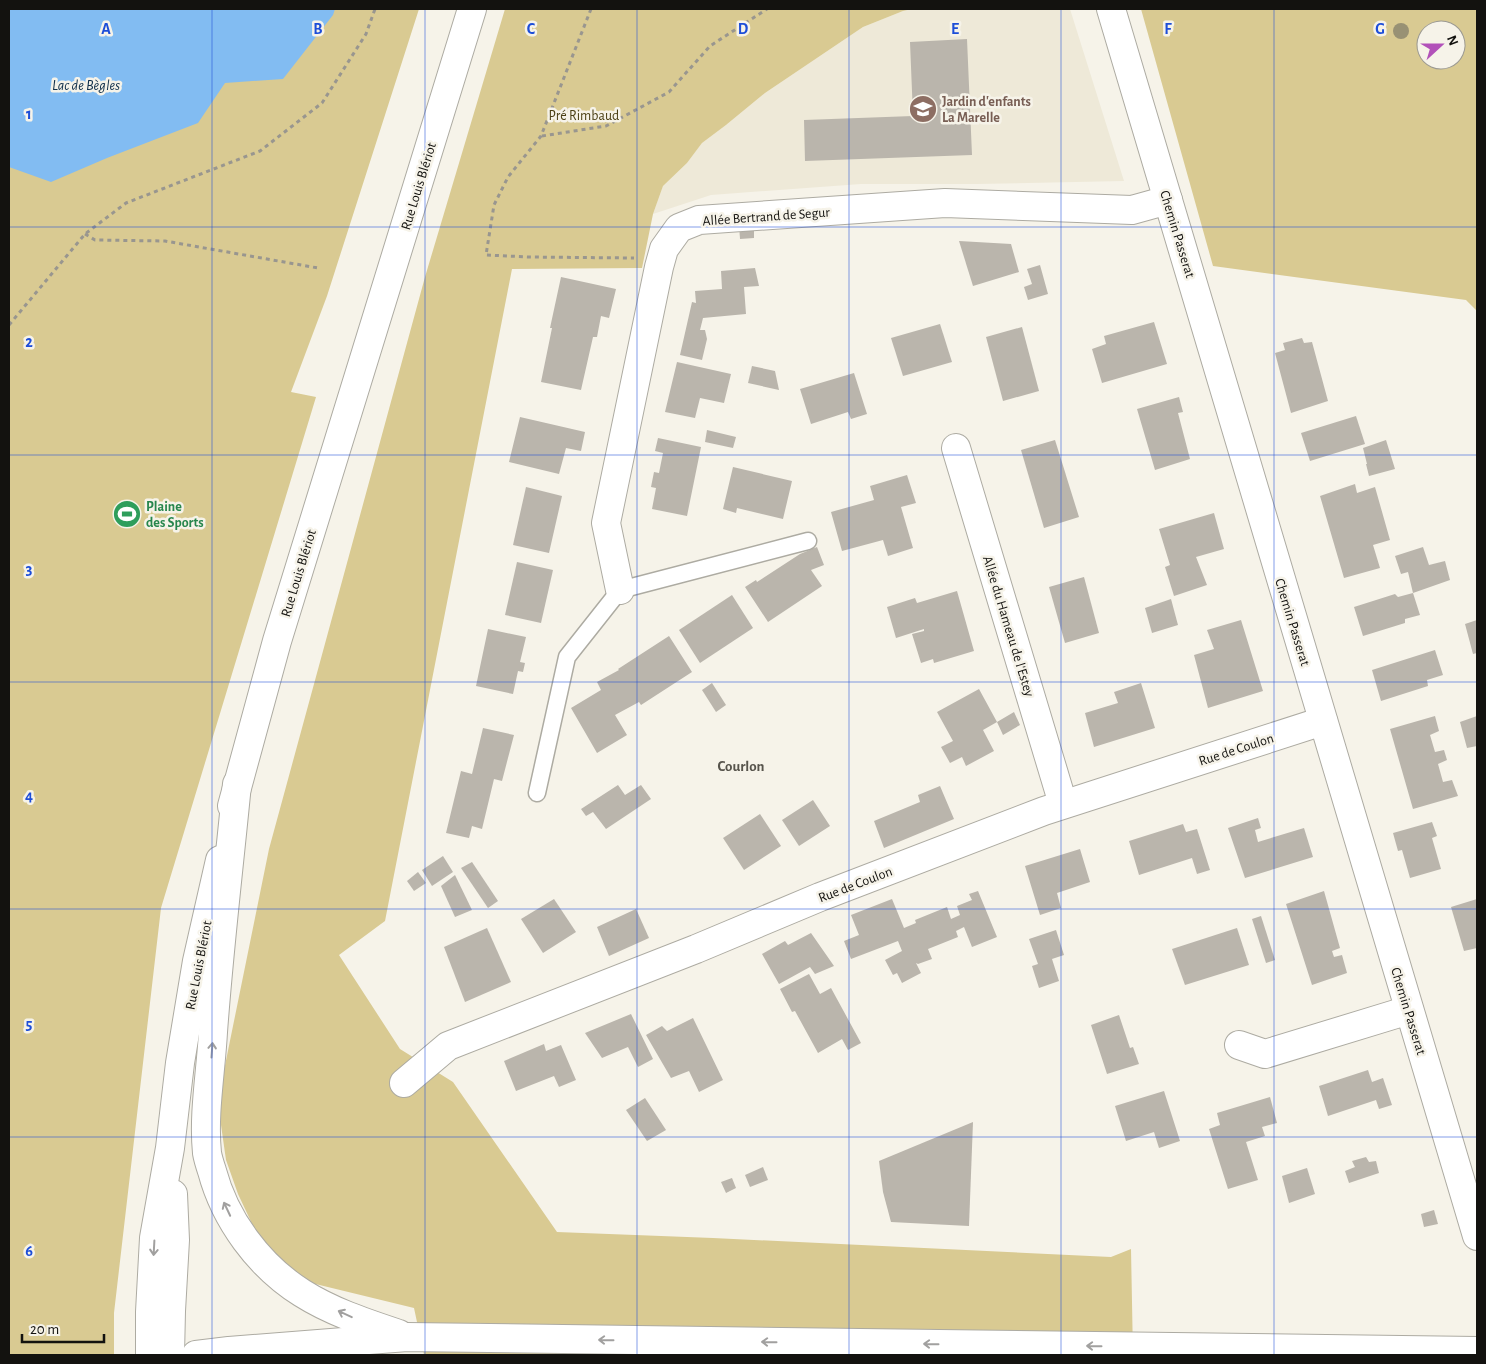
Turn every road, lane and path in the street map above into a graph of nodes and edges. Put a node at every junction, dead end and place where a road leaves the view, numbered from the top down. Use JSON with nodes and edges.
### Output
{"nodes":[{"id":1,"x":375,"y":9,"type":"edge"},
{"id":2,"x":472,"y":9,"type":"edge"},
{"id":3,"x":591,"y":9,"type":"edge"},
{"id":4,"x":767,"y":9,"type":"edge"},
{"id":5,"x":1111,"y":9,"type":"edge"},
{"id":6,"x":541,"y":136,"type":"junction"},
{"id":7,"x":1168,"y":200,"type":"junction"},
{"id":8,"x":85,"y":234,"type":"junction"},
{"id":9,"x":662,"y":257,"type":"junction"},
{"id":10,"x":318,"y":268,"type":"dead end"},
{"id":11,"x":9,"y":325,"type":"edge"},
{"id":12,"x":956,"y":448,"type":"dead end"},
{"id":13,"x":808,"y":541,"type":"dead end"},
{"id":14,"x":620,"y":590,"type":"junction"},
{"id":15,"x":1323,"y":721,"type":"junction"},
{"id":16,"x":237,"y":784,"type":"junction"},
{"id":17,"x":537,"y":793,"type":"dead end"},
{"id":18,"x":1063,"y":804,"type":"junction"},
{"id":19,"x":1409,"y":1010,"type":"junction"},
{"id":20,"x":1239,"y":1045,"type":"dead end"},
{"id":21,"x":404,"y":1083,"type":"dead end"},
{"id":22,"x":170,"y":1148,"type":"junction"},
{"id":23,"x":1477,"y":1236,"type":"edge"},
{"id":24,"x":407,"y":1337,"type":"junction"},
{"id":25,"x":1477,"y":1351,"type":"edge"},
{"id":26,"x":150,"y":1355,"type":"edge"},
{"id":27,"x":170,"y":1355,"type":"edge"},
{"id":28,"x":196,"y":1355,"type":"edge"}],
"edges":[{"from":1,"to":8,"type":"path"},
{"from":2,"to":16,"type":"street","name":"Rue Louis Blériot"},
{"from":3,"to":6,"type":"path"},
{"from":4,"to":6,"type":"path"},
{"from":5,"to":7,"type":"street","name":"Chemin Passerat"},
{"from":6,"to":9,"type":"path"},
{"from":7,"to":9,"type":"street","name":"Allée Bertrand de Segur"},
{"from":7,"to":15,"type":"street","name":"Chemin Passerat"},
{"from":8,"to":10,"type":"path"},
{"from":8,"to":11,"type":"path"},
{"from":9,"to":14,"type":"street","name":"Allée Bertrand de Segur"},
{"from":12,"to":18,"type":"street","name":"Allée du Hameau de l'Estey"},
{"from":13,"to":14,"type":"lane"},
{"from":14,"to":17,"type":"lane"},
{"from":15,"to":18,"type":"street","name":"Rue de Coulon"},
{"from":15,"to":19,"type":"street","name":"Chemin Passerat"},
{"from":16,"to":22,"type":"street","name":"Rue Louis Blériot"},
{"from":24,"to":16,"type":"street","one_way":true},
{"from":18,"to":21,"type":"street","name":"Rue de Coulon"},
{"from":19,"to":20,"type":"street"},
{"from":19,"to":23,"type":"street","name":"Chemin Passerat"},
{"from":22,"to":26,"type":"street","name":"Rue Louis Blériot","one_way":true},
{"from":22,"to":27,"type":"street","name":"Rue Louis Blériot"},
{"from":25,"to":24,"type":"street","one_way":true},
{"from":24,"to":28,"type":"street"}]}
